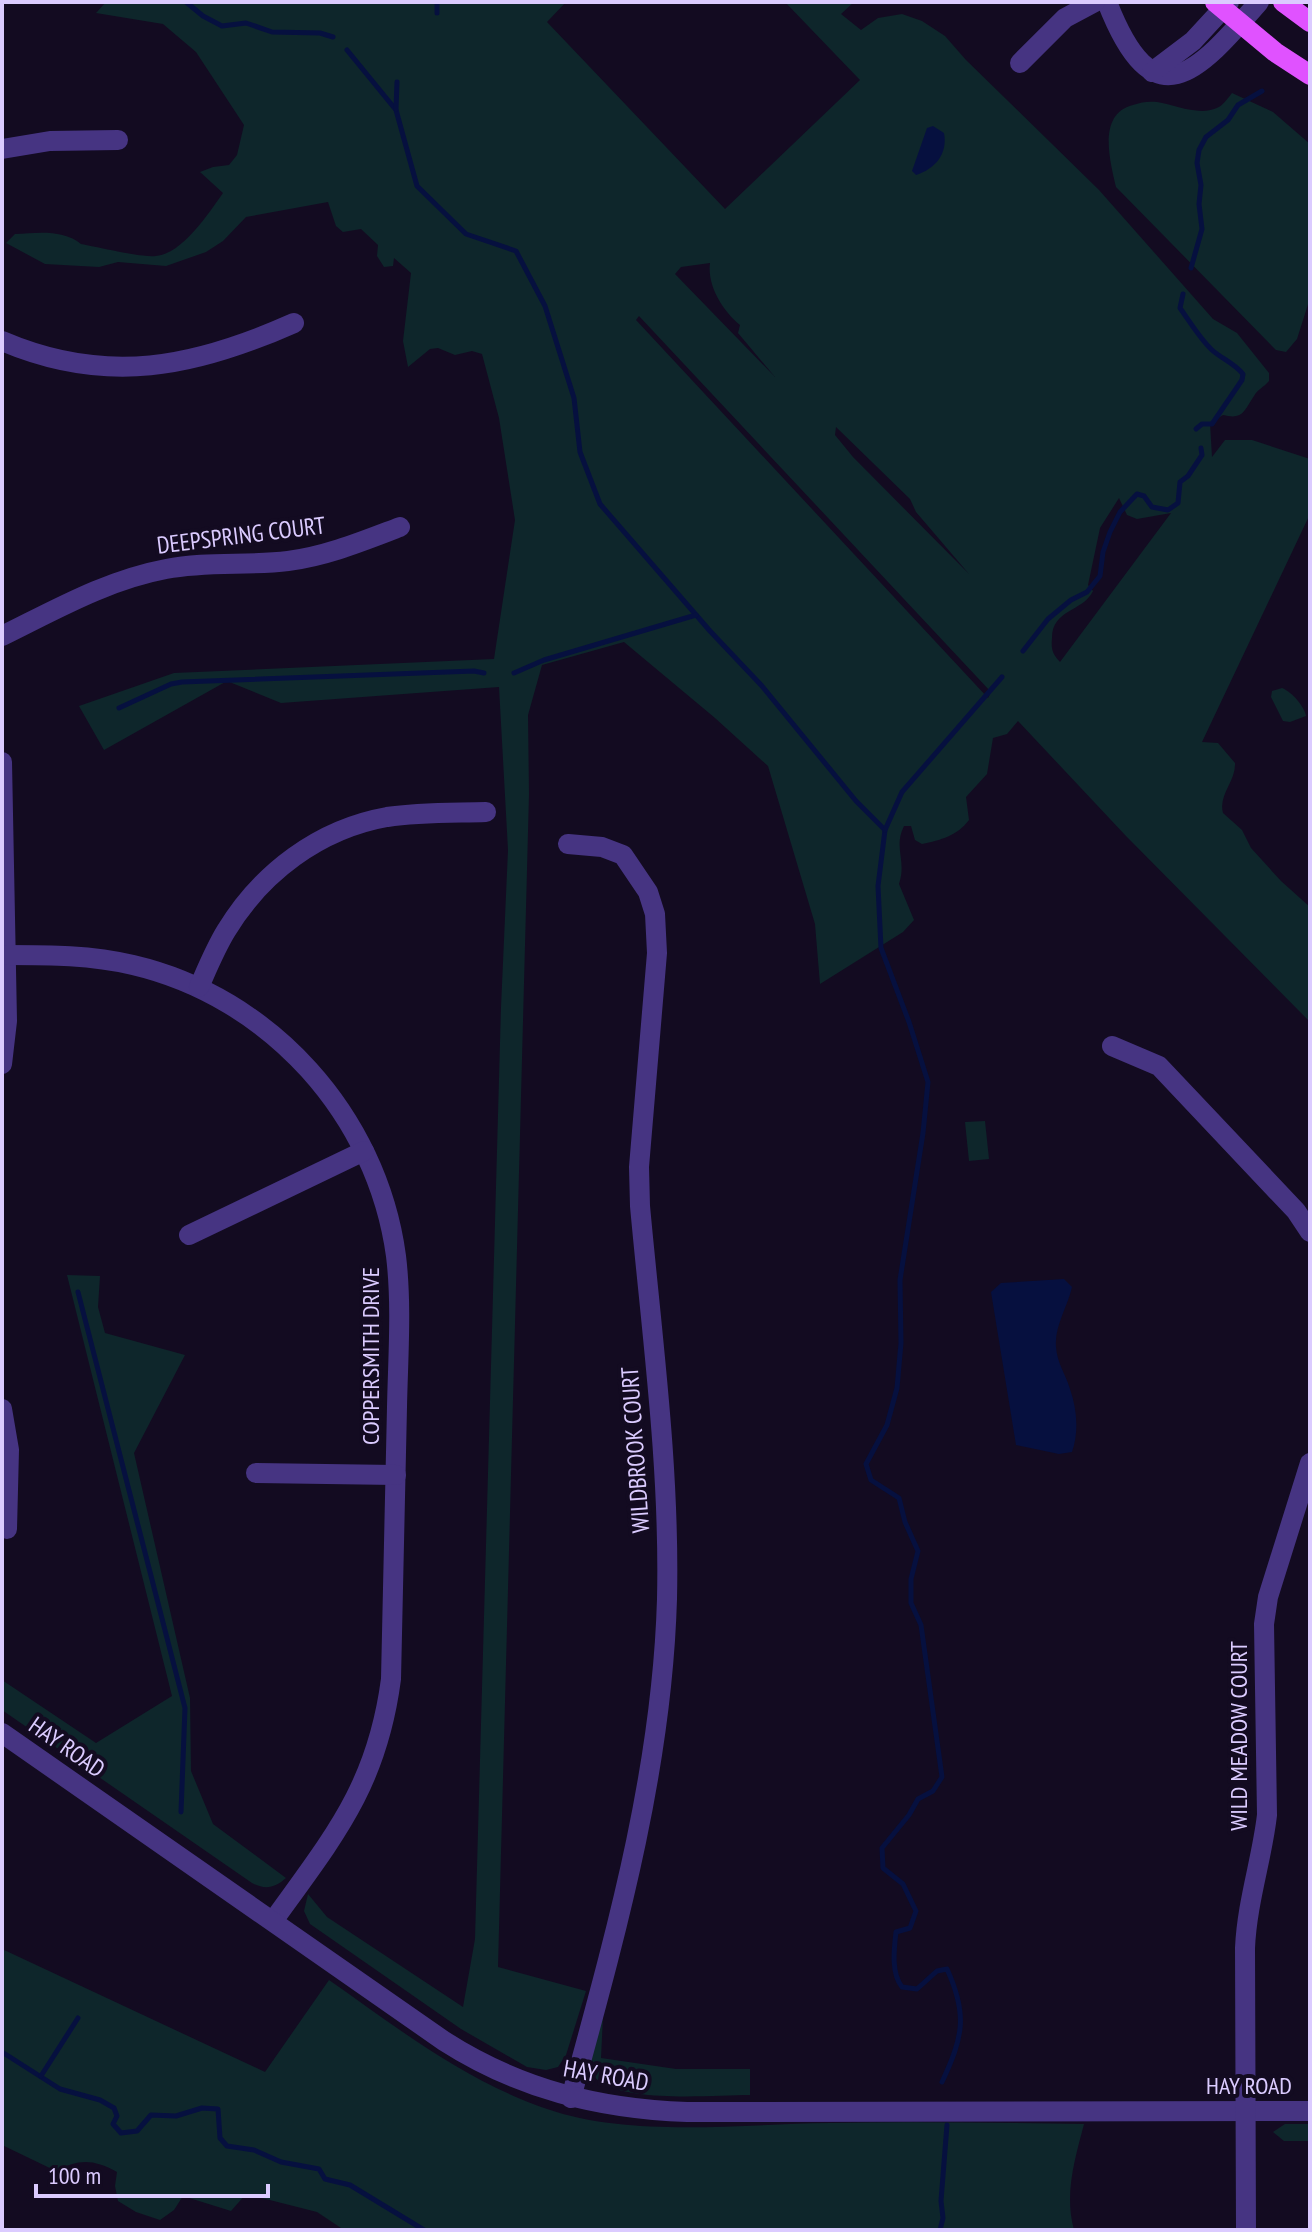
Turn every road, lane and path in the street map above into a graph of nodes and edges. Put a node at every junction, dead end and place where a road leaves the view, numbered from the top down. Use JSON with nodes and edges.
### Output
{"nodes":[{"id":1,"x":1095,"y":2,"type":"edge"},
{"id":2,"x":1107,"y":2,"type":"edge"},
{"id":3,"x":1259,"y":2,"type":"edge"},
{"id":4,"x":1283,"y":2,"type":"edge"},
{"id":5,"x":1222,"y":4,"type":"edge"},
{"id":6,"x":1310,"y":22,"type":"edge"},
{"id":7,"x":1240,"y":24,"type":"junction"},
{"id":8,"x":1020,"y":63,"type":"dead end"},
{"id":9,"x":1152,"y":72,"type":"junction"},
{"id":10,"x":1310,"y":75,"type":"edge"},
{"id":11,"x":118,"y":140,"type":"dead end"},
{"id":12,"x":2,"y":149,"type":"edge"},
{"id":13,"x":294,"y":323,"type":"dead end"},
{"id":14,"x":2,"y":341,"type":"edge"},
{"id":15,"x":400,"y":527,"type":"dead end"},
{"id":16,"x":2,"y":636,"type":"edge"},
{"id":17,"x":2,"y":762,"type":"edge"},
{"id":18,"x":486,"y":812,"type":"dead end"},
{"id":19,"x":568,"y":844,"type":"dead end"},
{"id":20,"x":7,"y":955,"type":"junction"},
{"id":21,"x":199,"y":987,"type":"junction"},
{"id":22,"x":1112,"y":1046,"type":"dead end"},
{"id":23,"x":2,"y":1064,"type":"edge"},
{"id":24,"x":364,"y":1151,"type":"junction"},
{"id":25,"x":1310,"y":1232,"type":"edge"},
{"id":26,"x":189,"y":1235,"type":"dead end"},
{"id":27,"x":2,"y":1409,"type":"edge"},
{"id":28,"x":1310,"y":1463,"type":"edge"},
{"id":29,"x":256,"y":1473,"type":"dead end"},
{"id":30,"x":396,"y":1475,"type":"junction"},
{"id":31,"x":7,"y":1529,"type":"dead end"},
{"id":32,"x":2,"y":1733,"type":"edge"},
{"id":33,"x":273,"y":1921,"type":"junction"},
{"id":34,"x":571,"y":2098,"type":"junction"},
{"id":35,"x":1246,"y":2111,"type":"junction"},
{"id":36,"x":1310,"y":2111,"type":"edge"},
{"id":37,"x":1246,"y":2230,"type":"edge"}],
"edges":[{"from":1,"to":8,"type":"street"},
{"from":2,"to":9,"type":"street"},
{"from":3,"to":7,"type":"street"},
{"from":4,"to":6,"type":"main road"},
{"from":5,"to":7,"type":"main road"},
{"from":5,"to":9,"type":"street"},
{"from":7,"to":9,"type":"street"},
{"from":7,"to":10,"type":"main road"},
{"from":11,"to":12,"type":"street"},
{"from":13,"to":14,"type":"street"},
{"from":15,"to":16,"type":"street","name":"DEEPSPRING COURT"},
{"from":17,"to":20,"type":"street"},
{"from":18,"to":21,"type":"street"},
{"from":19,"to":34,"type":"street","name":"WILDBROOK COURT"},
{"from":20,"to":21,"type":"street","name":"COPPERSMITH DRIVE"},
{"from":20,"to":23,"type":"street"},
{"from":21,"to":24,"type":"street","name":"COPPERSMITH DRIVE"},
{"from":22,"to":25,"type":"street"},
{"from":24,"to":26,"type":"street"},
{"from":24,"to":30,"type":"street","name":"COPPERSMITH DRIVE"},
{"from":27,"to":31,"type":"street"},
{"from":28,"to":35,"type":"street","name":"WILD MEADOW COURT"},
{"from":29,"to":30,"type":"street"},
{"from":30,"to":33,"type":"street","name":"COPPERSMITH DRIVE"},
{"from":32,"to":33,"type":"street","name":"HAY ROAD"},
{"from":33,"to":34,"type":"street","name":"HAY ROAD"},
{"from":34,"to":35,"type":"street","name":"HAY ROAD"},
{"from":35,"to":36,"type":"street","name":"HAY ROAD"},
{"from":35,"to":37,"type":"street","name":"WILD MEADOW COURT"}]}
